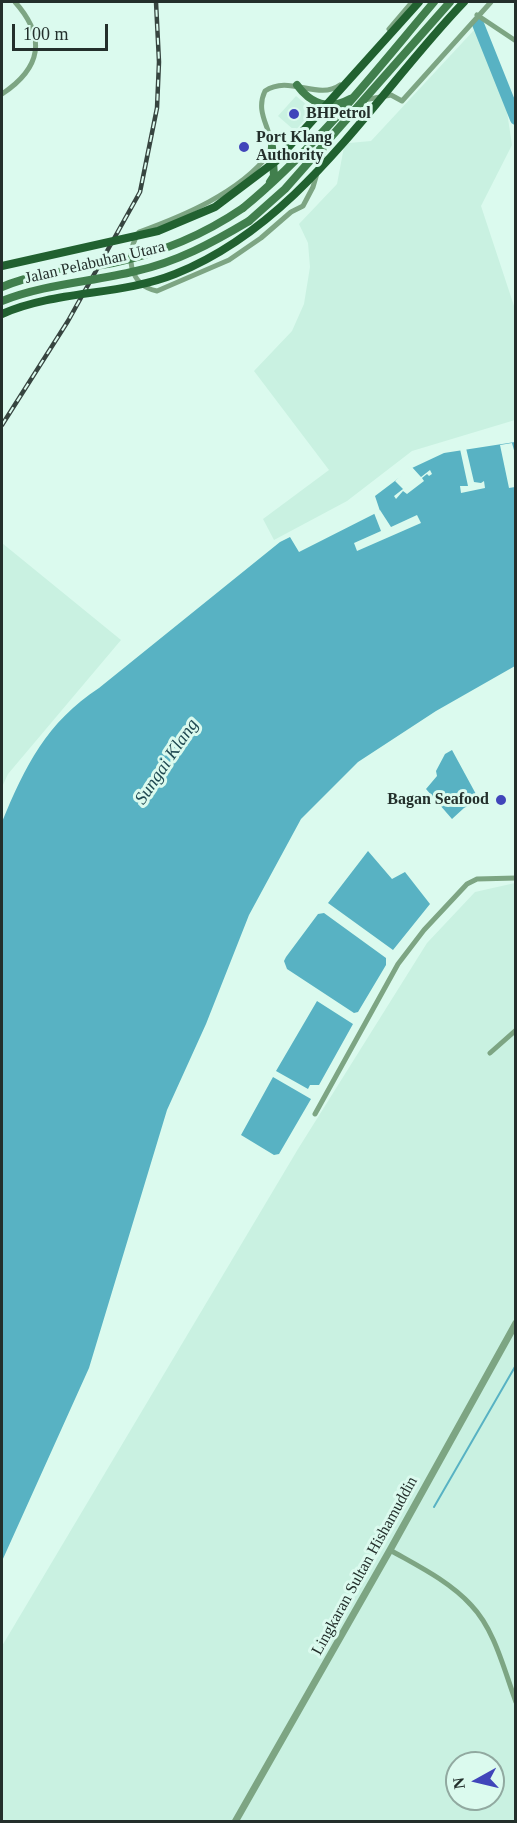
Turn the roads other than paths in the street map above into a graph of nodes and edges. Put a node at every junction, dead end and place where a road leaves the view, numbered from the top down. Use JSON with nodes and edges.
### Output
{"nodes":[{"id":1,"x":15,"y":2,"type":"edge"},
{"id":2,"x":412,"y":2,"type":"edge"},
{"id":3,"x":419,"y":2,"type":"edge"},
{"id":4,"x":434,"y":2,"type":"edge"},
{"id":5,"x":450,"y":2,"type":"edge"},
{"id":6,"x":464,"y":2,"type":"edge"},
{"id":7,"x":491,"y":2,"type":"edge"},
{"id":8,"x":477,"y":15,"type":"junction"},
{"id":9,"x":516,"y":41,"type":"edge"},
{"id":10,"x":297,"y":85,"type":"junction"},
{"id":11,"x":2,"y":94,"type":"edge"},
{"id":12,"x":353,"y":97,"type":"junction"},
{"id":13,"x":364,"y":100,"type":"junction"},
{"id":14,"x":325,"y":144,"type":"junction"},
{"id":15,"x":272,"y":147,"type":"junction"},
{"id":16,"x":257,"y":197,"type":"junction"},
{"id":17,"x":2,"y":266,"type":"edge"},
{"id":18,"x":2,"y":287,"type":"edge"},
{"id":19,"x":2,"y":301,"type":"edge"},
{"id":20,"x":2,"y":314,"type":"edge"},
{"id":21,"x":516,"y":878,"type":"edge"},
{"id":22,"x":516,"y":1030,"type":"edge"},
{"id":23,"x":490,"y":1053,"type":"dead end"},
{"id":24,"x":315,"y":1114,"type":"dead end"},
{"id":25,"x":516,"y":1323,"type":"edge"},
{"id":26,"x":390,"y":1550,"type":"junction"},
{"id":27,"x":516,"y":1702,"type":"edge"},
{"id":28,"x":235,"y":1821,"type":"edge"}],
"edges":[{"from":1,"to":11,"type":"street"},
{"from":2,"to":10,"type":"street"},
{"from":3,"to":17,"type":"main road","bridge":true},
{"from":4,"to":12,"type":"main road","name":"Jalan Pelabuhan Utara"},
{"from":5,"to":13,"type":"main road","name":"Jalan Pelabuhan Utara"},
{"from":6,"to":20,"type":"main road","bridge":true},
{"from":7,"to":8,"type":"street"},
{"from":8,"to":9,"type":"street"},
{"from":8,"to":13,"type":"street"},
{"from":10,"to":12,"type":"main road"},
{"from":10,"to":15,"type":"street"},
{"from":12,"to":16,"type":"main road","name":"Jalan Pelabuhan Utara"},
{"from":13,"to":14,"type":"main road","name":"Jalan Pelabuhan Utara"},
{"from":14,"to":15,"type":"street"},
{"from":14,"to":19,"type":"main road","name":"Jalan Pelabuhan Utara","bridge":true},
{"from":15,"to":16,"type":"main road"},
{"from":16,"to":18,"type":"main road","name":"Jalan Pelabuhan Utara","bridge":true},
{"from":21,"to":24,"type":"street"},
{"from":22,"to":23,"type":"street"},
{"from":25,"to":26,"type":"street","name":"Lingkaran Sultan Hishamuddin"},
{"from":26,"to":27,"type":"street"},
{"from":26,"to":28,"type":"street","name":"Lingkaran Sultan Hishamuddin"}]}
